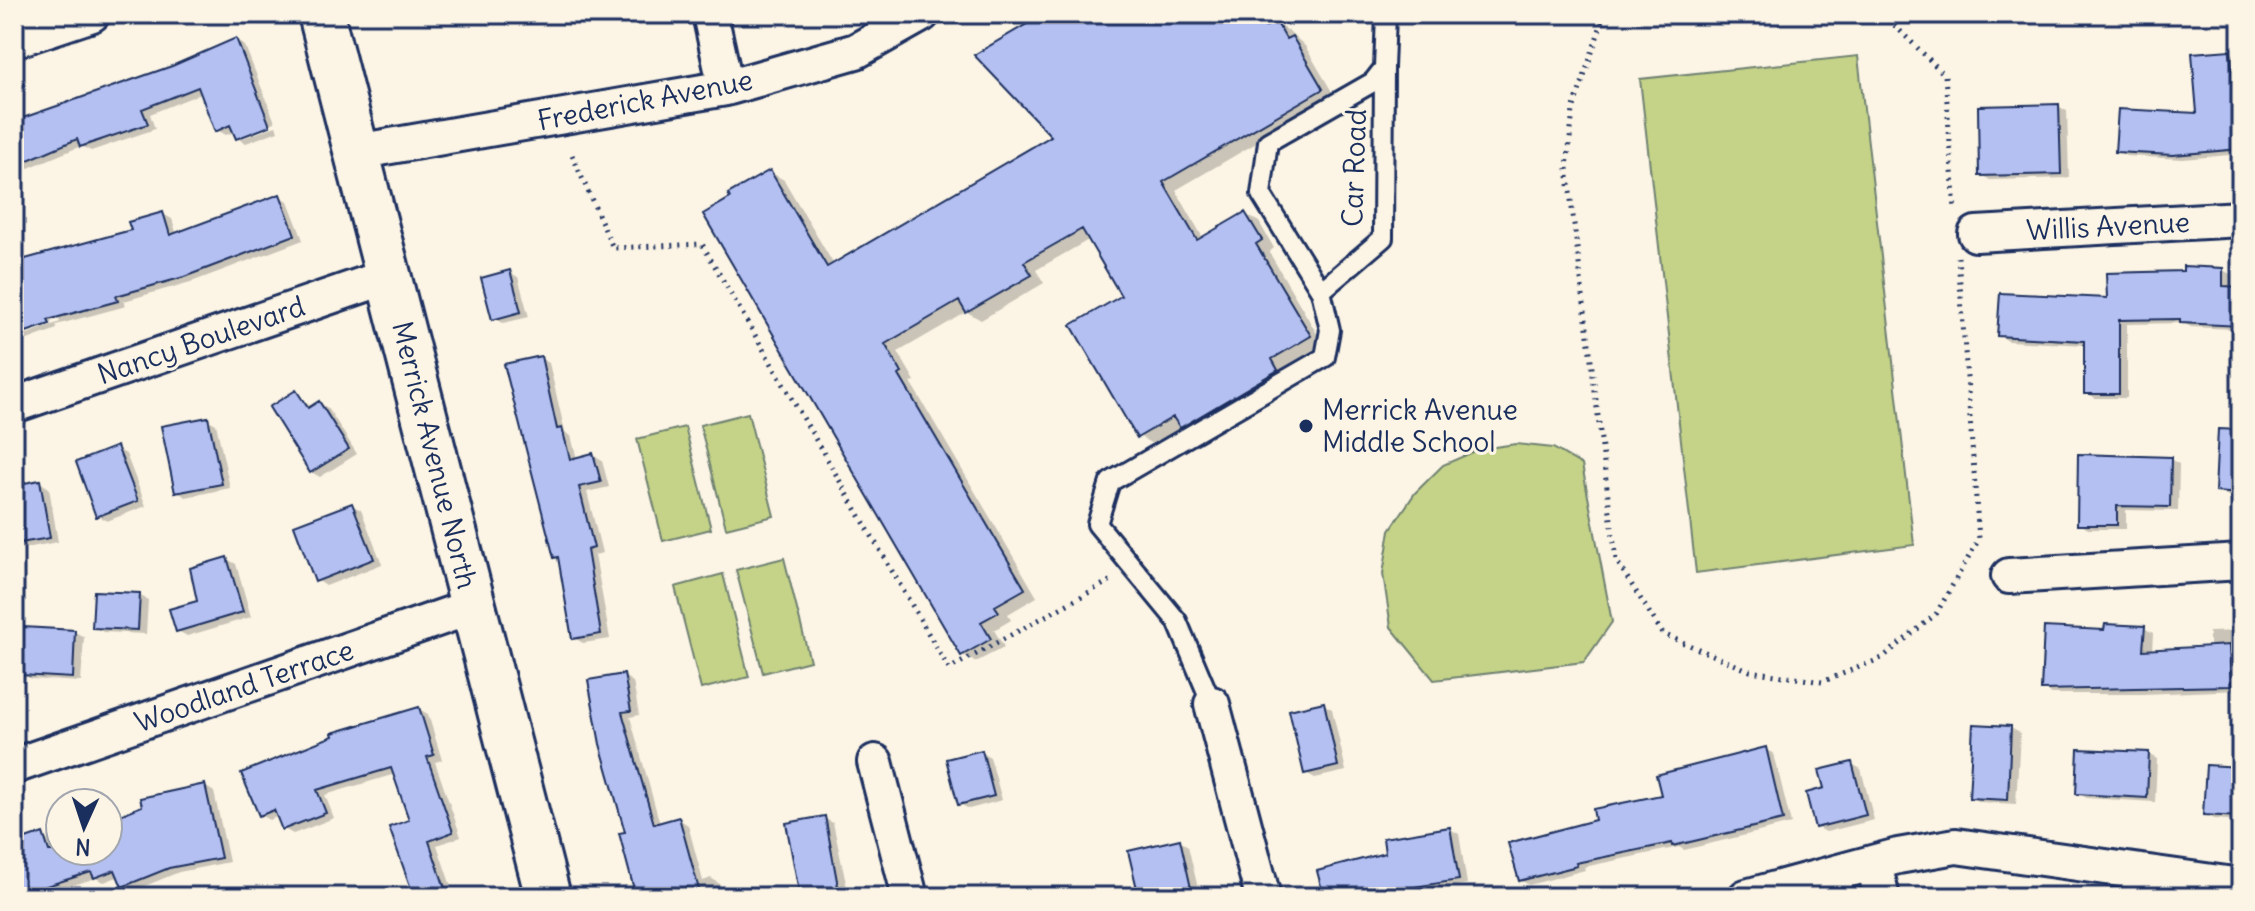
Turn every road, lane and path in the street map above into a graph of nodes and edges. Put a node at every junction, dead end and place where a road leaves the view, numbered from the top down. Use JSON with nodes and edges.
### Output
{"nodes":[{"id":1,"x":92,"y":14,"type":"edge"},
{"id":2,"x":321,"y":14,"type":"edge"},
{"id":3,"x":710,"y":14,"type":"edge"},
{"id":4,"x":922,"y":14,"type":"edge"},
{"id":5,"x":1386,"y":14,"type":"edge"},
{"id":6,"x":1617,"y":14,"type":"edge"},
{"id":7,"x":1883,"y":14,"type":"edge"},
{"id":8,"x":14,"y":40,"type":"edge"},
{"id":9,"x":1384,"y":68,"type":"junction"},
{"id":10,"x":726,"y":88,"type":"junction"},
{"id":11,"x":356,"y":152,"type":"junction"},
{"id":12,"x":572,"y":155,"type":"dead end"},
{"id":13,"x":2241,"y":219,"type":"edge"},
{"id":14,"x":1963,"y":231,"type":"junction"},
{"id":15,"x":389,"y":276,"type":"junction"},
{"id":16,"x":1321,"y":291,"type":"junction"},
{"id":17,"x":14,"y":405,"type":"edge"},
{"id":18,"x":2241,"y":562,"type":"edge"},
{"id":19,"x":1133,"y":568,"type":"junction"},
{"id":20,"x":2009,"y":576,"type":"dead end"},
{"id":21,"x":474,"y":606,"type":"junction"},
{"id":22,"x":1212,"y":704,"type":"joint"},
{"id":23,"x":875,"y":762,"type":"dead end"},
{"id":24,"x":14,"y":766,"type":"edge"},
{"id":25,"x":1878,"y":881,"type":"edge"},
{"id":26,"x":2241,"y":886,"type":"edge"},
{"id":27,"x":2203,"y":888,"type":"edge"},
{"id":28,"x":548,"y":897,"type":"edge"},
{"id":29,"x":910,"y":897,"type":"edge"},
{"id":30,"x":1263,"y":897,"type":"edge"},
{"id":31,"x":1746,"y":897,"type":"edge"}],
"edges":[{"from":1,"to":8,"type":"street"},
{"from":2,"to":11,"type":"main road","name":"Merrick Avenue North"},
{"from":3,"to":10,"type":"street"},
{"from":4,"to":10,"type":"street","name":"Frederick Avenue"},
{"from":5,"to":9,"type":"lane","name":"Car Road"},
{"from":6,"to":14,"type":"path"},
{"from":7,"to":14,"type":"path"},
{"from":9,"to":16,"type":"lane","name":"Car Road"},
{"from":9,"to":16,"type":"lane"},
{"from":10,"to":11,"type":"street","name":"Frederick Avenue"},
{"from":11,"to":15,"type":"main road","name":"Merrick Avenue North"},
{"from":12,"to":19,"type":"path"},
{"from":13,"to":14,"type":"street","name":"Willis Avenue"},
{"from":15,"to":17,"type":"street","name":"Nancy Boulevard"},
{"from":15,"to":21,"type":"main road","name":"Merrick Avenue North"},
{"from":16,"to":19,"type":"lane"},
{"from":18,"to":20,"type":"street"},
{"from":19,"to":22,"type":"lane"},
{"from":21,"to":24,"type":"street","name":"Woodland Terrace"},
{"from":21,"to":28,"type":"main road","name":"Merrick Avenue North"},
{"from":22,"to":30,"type":"street"},
{"from":23,"to":29,"type":"street"},
{"from":25,"to":27,"type":"street"},
{"from":25,"to":31,"type":"street"},
{"from":26,"to":27,"type":"street"}]}
